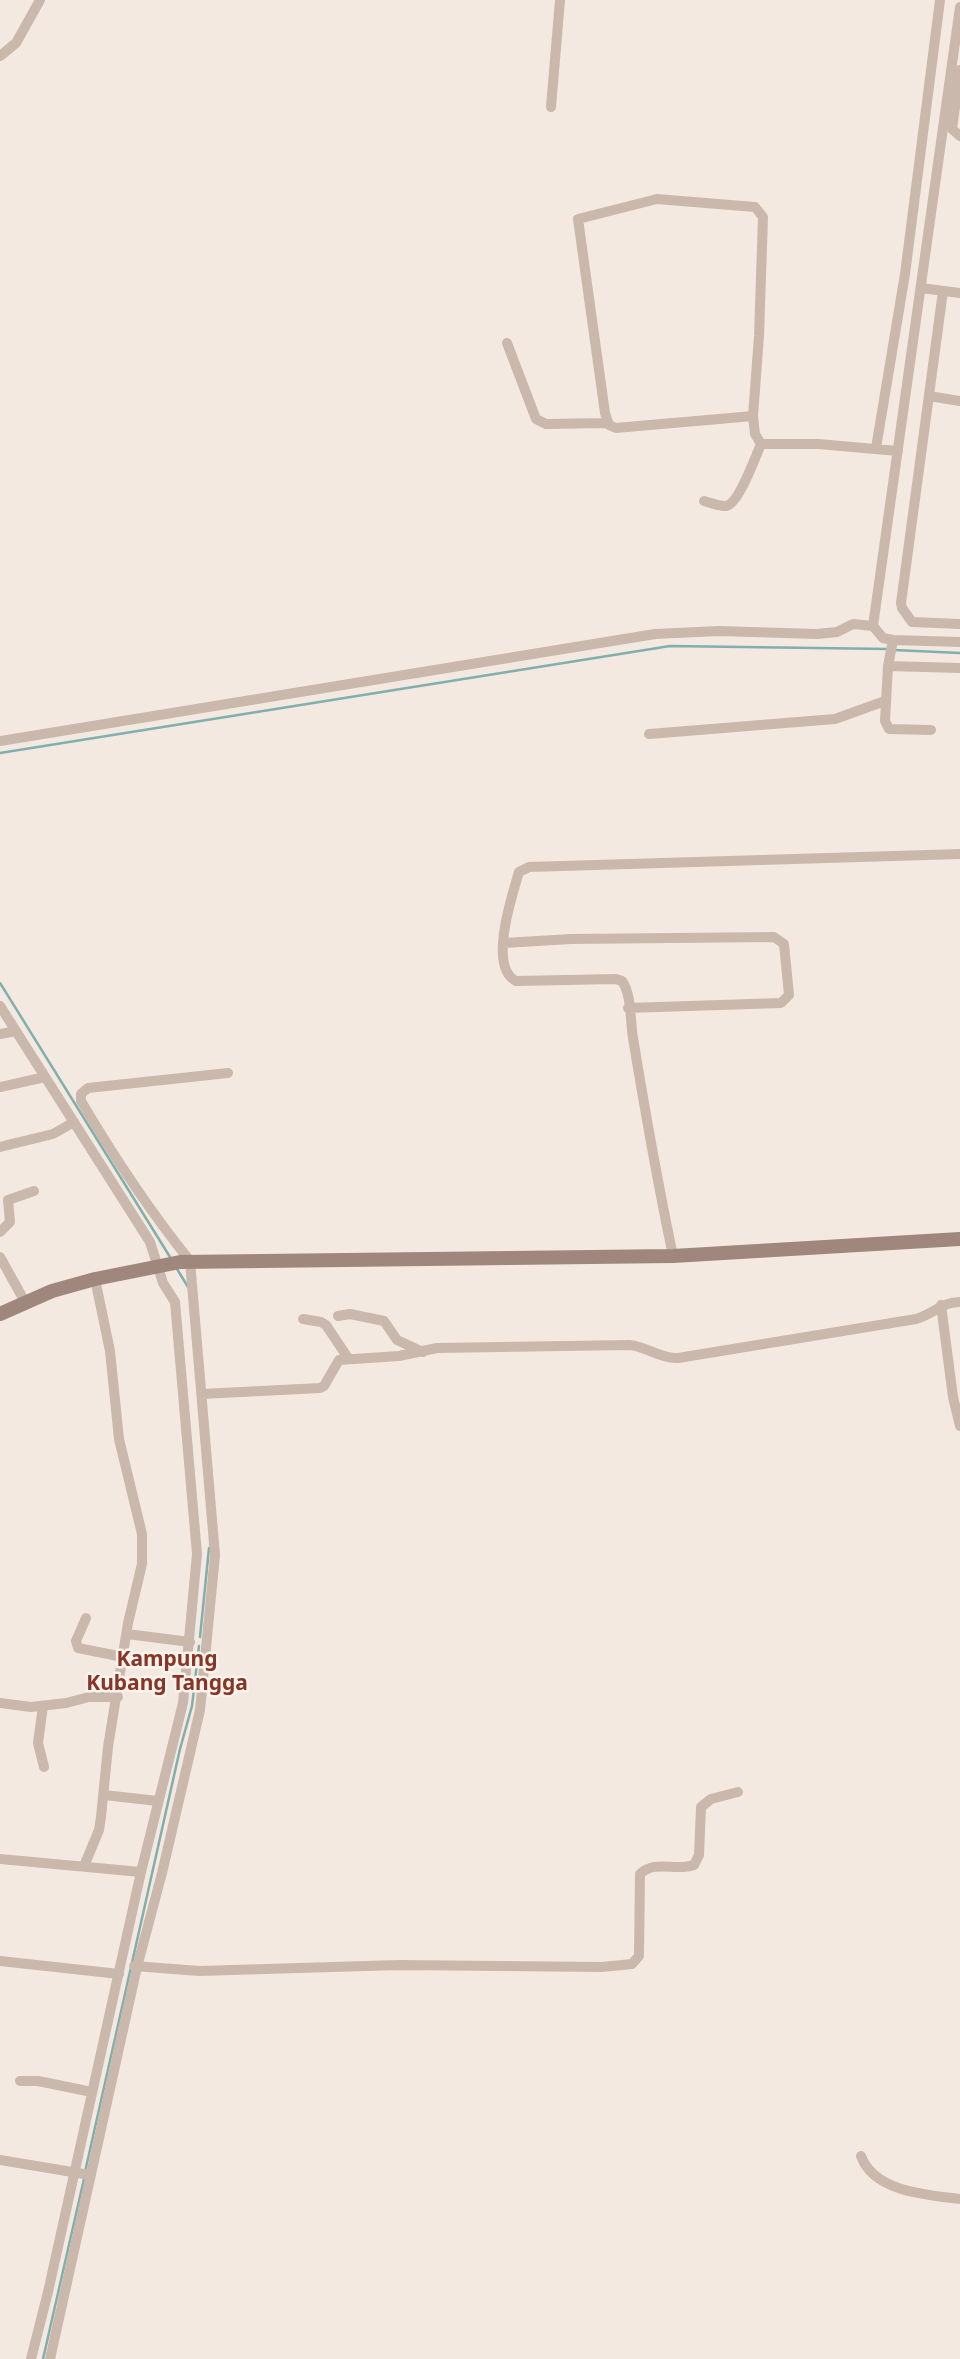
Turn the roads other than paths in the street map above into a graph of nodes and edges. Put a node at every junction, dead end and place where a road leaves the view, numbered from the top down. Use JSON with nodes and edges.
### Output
{"nodes":[{"id":1,"x":40,"y":0,"type":"edge"},
{"id":2,"x":560,"y":0,"type":"edge"},
{"id":3,"x":940,"y":0,"type":"edge"},
{"id":4,"x":960,"y":7,"type":"edge"},
{"id":5,"x":0,"y":56,"type":"edge"},
{"id":6,"x":960,"y":70,"type":"edge"},
{"id":7,"x":551,"y":107,"type":"dead end"},
{"id":8,"x":950,"y":113,"type":"junction"},
{"id":9,"x":960,"y":136,"type":"edge"},
{"id":10,"x":922,"y":288,"type":"junction"},
{"id":11,"x":943,"y":291,"type":"junction"},
{"id":12,"x":960,"y":293,"type":"edge"},
{"id":13,"x":507,"y":343,"type":"dead end"},
{"id":14,"x":929,"y":396,"type":"junction"},
{"id":15,"x":960,"y":401,"type":"edge"},
{"id":16,"x":753,"y":416,"type":"junction"},
{"id":17,"x":607,"y":423,"type":"junction"},
{"id":18,"x":761,"y":444,"type":"junction"},
{"id":19,"x":876,"y":448,"type":"junction"},
{"id":20,"x":898,"y":451,"type":"junction"},
{"id":21,"x":704,"y":501,"type":"dead end"},
{"id":22,"x":960,"y":624,"type":"edge"},
{"id":23,"x":873,"y":626,"type":"junction"},
{"id":24,"x":960,"y":642,"type":"edge"},
{"id":25,"x":892,"y":643,"type":"junction"},
{"id":26,"x":889,"y":662,"type":"junction"},
{"id":27,"x":960,"y":668,"type":"edge"},
{"id":28,"x":885,"y":701,"type":"junction"},
{"id":29,"x":931,"y":730,"type":"dead end"},
{"id":30,"x":649,"y":734,"type":"dead end"},
{"id":31,"x":0,"y":741,"type":"edge"},
{"id":32,"x":960,"y":853,"type":"edge"},
{"id":33,"x":504,"y":943,"type":"junction"},
{"id":34,"x":0,"y":1006,"type":"edge"},
{"id":35,"x":628,"y":1008,"type":"junction"},
{"id":36,"x":16,"y":1031,"type":"junction"},
{"id":37,"x":0,"y":1034,"type":"edge"},
{"id":38,"x":228,"y":1073,"type":"dead end"},
{"id":39,"x":45,"y":1077,"type":"junction"},
{"id":40,"x":0,"y":1087,"type":"edge"},
{"id":41,"x":74,"y":1122,"type":"junction"},
{"id":42,"x":0,"y":1147,"type":"edge"},
{"id":43,"x":34,"y":1191,"type":"dead end"},
{"id":44,"x":0,"y":1232,"type":"edge"},
{"id":45,"x":960,"y":1239,"type":"edge"},
{"id":46,"x":673,"y":1256,"type":"junction"},
{"id":47,"x":0,"y":1257,"type":"edge"},
{"id":48,"x":185,"y":1261,"type":"junction"},
{"id":49,"x":161,"y":1266,"type":"junction"},
{"id":50,"x":95,"y":1279,"type":"junction"},
{"id":51,"x":25,"y":1302,"type":"junction"},
{"id":52,"x":960,"y":1302,"type":"edge"},
{"id":53,"x":941,"y":1305,"type":"junction"},
{"id":54,"x":0,"y":1314,"type":"edge"},
{"id":55,"x":338,"y":1316,"type":"dead end"},
{"id":56,"x":303,"y":1319,"type":"dead end"},
{"id":57,"x":423,"y":1352,"type":"junction"},
{"id":58,"x":348,"y":1358,"type":"junction"},
{"id":59,"x":202,"y":1394,"type":"junction"},
{"id":60,"x":960,"y":1426,"type":"edge"},
{"id":61,"x":86,"y":1618,"type":"dead end"},
{"id":62,"x":127,"y":1634,"type":"junction"},
{"id":63,"x":190,"y":1642,"type":"junction"},
{"id":64,"x":123,"y":1657,"type":"junction"},
{"id":65,"x":118,"y":1698,"type":"junction"},
{"id":66,"x":0,"y":1703,"type":"edge"},
{"id":67,"x":43,"y":1706,"type":"junction"},
{"id":68,"x":187,"y":1720,"type":"junction"},
{"id":69,"x":44,"y":1767,"type":"dead end"},
{"id":70,"x":738,"y":1792,"type":"dead end"},
{"id":71,"x":104,"y":1795,"type":"junction"},
{"id":72,"x":158,"y":1801,"type":"junction"},
{"id":73,"x":0,"y":1859,"type":"edge"},
{"id":74,"x":84,"y":1866,"type":"junction"},
{"id":75,"x":141,"y":1872,"type":"junction"},
{"id":76,"x":0,"y":1961,"type":"edge"},
{"id":77,"x":127,"y":1967,"type":"junction"},
{"id":78,"x":20,"y":2081,"type":"dead end"},
{"id":79,"x":92,"y":2092,"type":"junction"},
{"id":80,"x":861,"y":2156,"type":"dead end"},
{"id":81,"x":0,"y":2160,"type":"edge"},
{"id":82,"x":82,"y":2174,"type":"junction"},
{"id":83,"x":960,"y":2199,"type":"edge"},
{"id":84,"x":31,"y":2359,"type":"edge"},
{"id":85,"x":50,"y":2359,"type":"edge"}],
"edges":[{"from":1,"to":5,"type":"street"},
{"from":2,"to":7,"type":"street"},
{"from":3,"to":19,"type":"street"},
{"from":4,"to":8,"type":"street"},
{"from":6,"to":8,"type":"street"},
{"from":8,"to":9,"type":"street"},
{"from":8,"to":10,"type":"street"},
{"from":10,"to":11,"type":"street"},
{"from":10,"to":20,"type":"street"},
{"from":11,"to":12,"type":"street"},
{"from":11,"to":14,"type":"street"},
{"from":13,"to":17,"type":"street"},
{"from":14,"to":15,"type":"street"},
{"from":14,"to":22,"type":"street"},
{"from":16,"to":17,"type":"street"},
{"from":16,"to":17,"type":"street"},
{"from":16,"to":18,"type":"street"},
{"from":18,"to":19,"type":"street"},
{"from":18,"to":21,"type":"street"},
{"from":19,"to":20,"type":"street"},
{"from":20,"to":23,"type":"street"},
{"from":23,"to":25,"type":"street"},
{"from":23,"to":31,"type":"street"},
{"from":24,"to":25,"type":"street"},
{"from":25,"to":26,"type":"street"},
{"from":26,"to":27,"type":"street"},
{"from":26,"to":28,"type":"street"},
{"from":28,"to":29,"type":"street"},
{"from":28,"to":30,"type":"street"},
{"from":32,"to":33,"type":"street"},
{"from":33,"to":35,"type":"street"},
{"from":33,"to":35,"type":"street"},
{"from":34,"to":36,"type":"street"},
{"from":35,"to":46,"type":"street"},
{"from":36,"to":37,"type":"street"},
{"from":36,"to":39,"type":"street"},
{"from":38,"to":48,"type":"street"},
{"from":39,"to":40,"type":"street"},
{"from":39,"to":41,"type":"street"},
{"from":41,"to":42,"type":"street"},
{"from":41,"to":49,"type":"street"},
{"from":43,"to":44,"type":"street"},
{"from":45,"to":46,"type":"street"},
{"from":46,"to":48,"type":"street"},
{"from":47,"to":51,"type":"street"},
{"from":48,"to":49,"type":"street"},
{"from":48,"to":59,"type":"street"},
{"from":49,"to":50,"type":"street"},
{"from":49,"to":63,"type":"street"},
{"from":50,"to":51,"type":"street"},
{"from":50,"to":62,"type":"street"},
{"from":51,"to":54,"type":"street"},
{"from":52,"to":53,"type":"street"},
{"from":53,"to":57,"type":"street"},
{"from":53,"to":60,"type":"street"},
{"from":55,"to":57,"type":"street"},
{"from":56,"to":58,"type":"street"},
{"from":57,"to":58,"type":"street"},
{"from":58,"to":59,"type":"street"},
{"from":59,"to":68,"type":"street"},
{"from":61,"to":64,"type":"street"},
{"from":62,"to":63,"type":"street"},
{"from":62,"to":64,"type":"street"},
{"from":63,"to":68,"type":"street"},
{"from":64,"to":65,"type":"street"},
{"from":65,"to":67,"type":"street"},
{"from":65,"to":71,"type":"street"},
{"from":66,"to":67,"type":"street"},
{"from":67,"to":69,"type":"street"},
{"from":68,"to":72,"type":"street"},
{"from":68,"to":77,"type":"street"},
{"from":70,"to":77,"type":"street"},
{"from":71,"to":72,"type":"street"},
{"from":71,"to":74,"type":"street"},
{"from":72,"to":75,"type":"street"},
{"from":73,"to":74,"type":"street"},
{"from":74,"to":75,"type":"street"},
{"from":75,"to":77,"type":"street"},
{"from":76,"to":77,"type":"street"},
{"from":77,"to":79,"type":"street"},
{"from":77,"to":82,"type":"street"},
{"from":78,"to":79,"type":"street"},
{"from":79,"to":82,"type":"street"},
{"from":80,"to":83,"type":"street"},
{"from":81,"to":82,"type":"street"},
{"from":82,"to":84,"type":"street"},
{"from":82,"to":85,"type":"street"}]}
